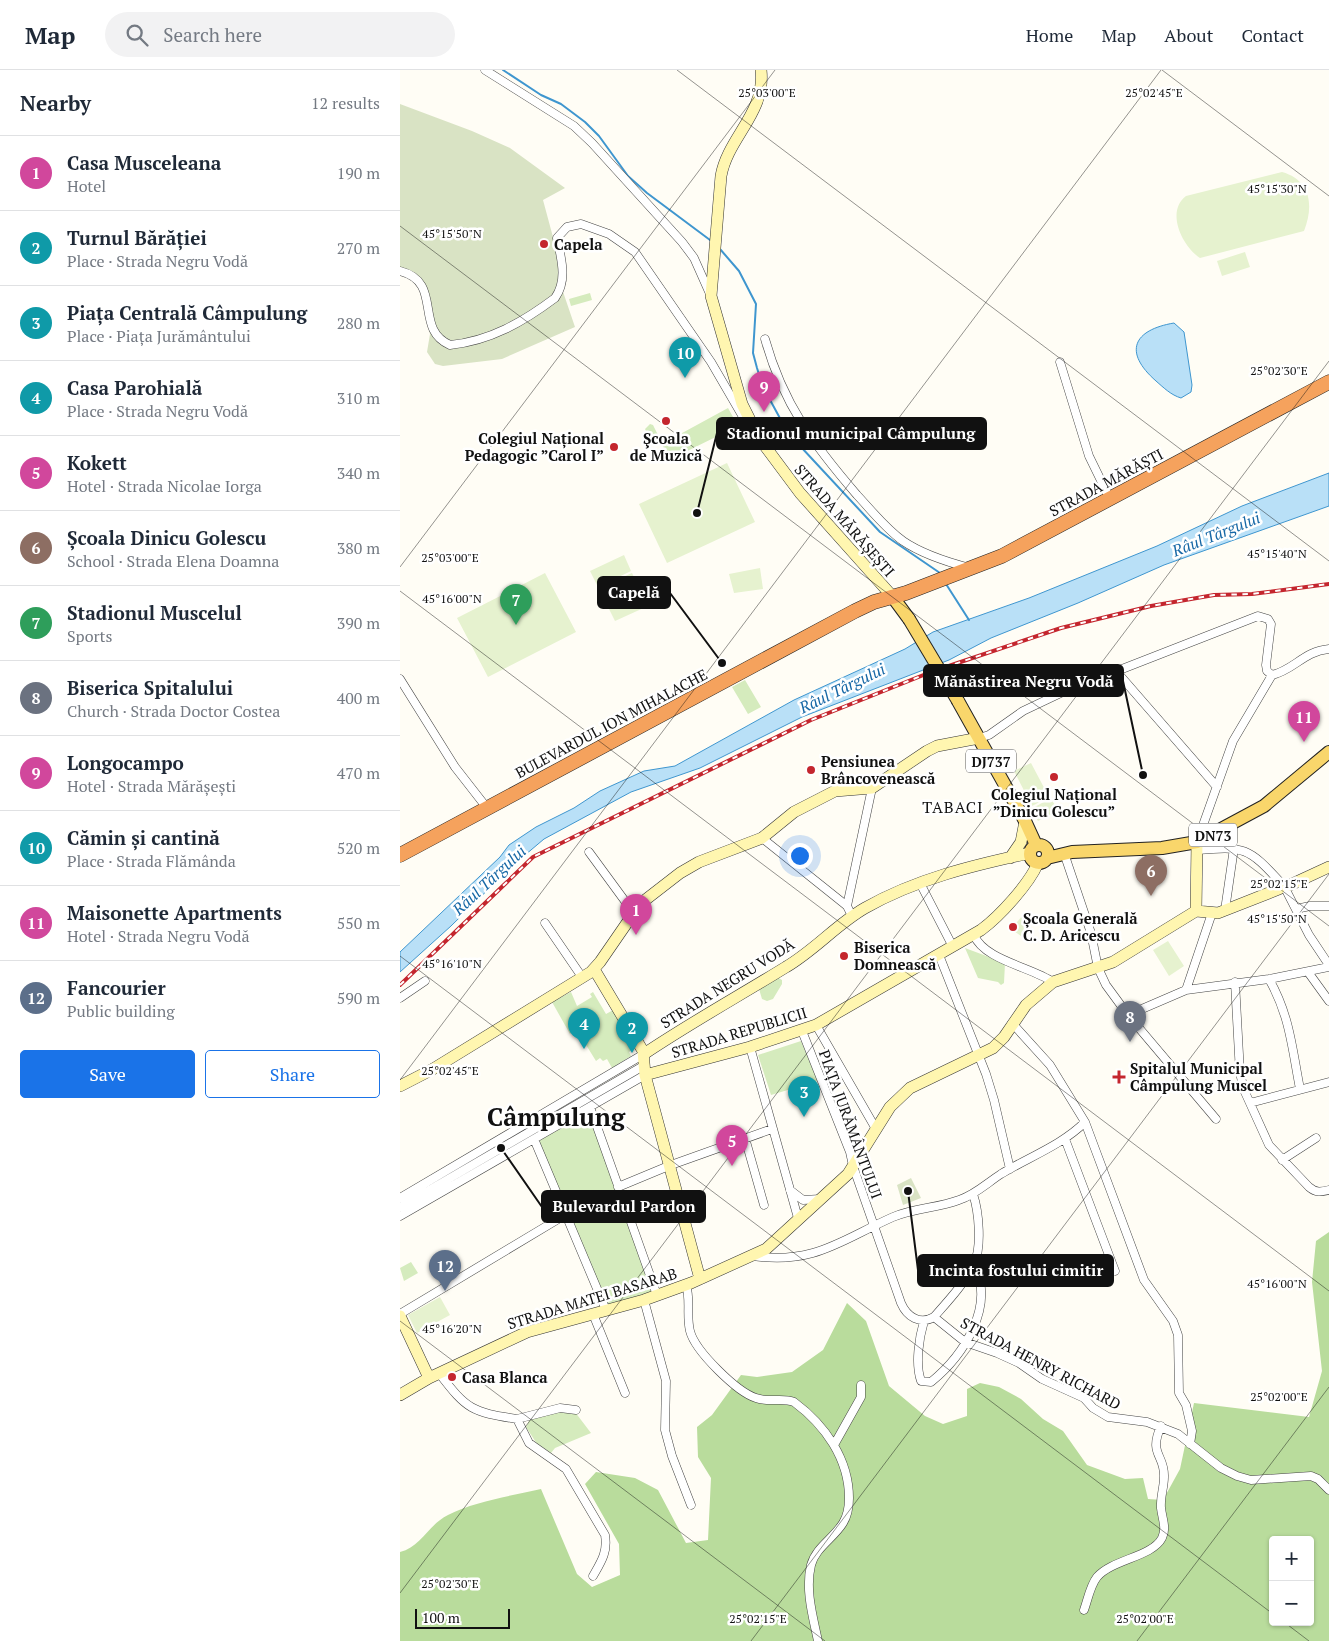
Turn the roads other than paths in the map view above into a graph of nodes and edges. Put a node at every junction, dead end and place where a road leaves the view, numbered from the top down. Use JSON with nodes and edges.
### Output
{"nodes":[{"id":1,"x":485,"y":70,"type":"edge"},
{"id":2,"x":761,"y":70,"type":"edge"},
{"id":3,"x":400,"y":271,"type":"edge"},
{"id":4,"x":711,"y":296,"type":"junction"},
{"id":5,"x":765,"y":339,"type":"dead end"},
{"id":6,"x":1060,"y":362,"type":"dead end"},
{"id":7,"x":1329,"y":382,"type":"edge"},
{"id":8,"x":759,"y":438,"type":"junction"},
{"id":9,"x":1110,"y":499,"type":"junction"},
{"id":10,"x":972,"y":568,"type":"junction"},
{"id":11,"x":892,"y":596,"type":"junction"},
{"id":12,"x":1329,"y":649,"type":"edge"},
{"id":13,"x":1116,"y":671,"type":"junction"},
{"id":14,"x":1270,"y":674,"type":"junction"},
{"id":15,"x":400,"y":680,"type":"edge"},
{"id":16,"x":979,"y":738,"type":"junction"},
{"id":17,"x":1329,"y":752,"type":"edge"},
{"id":18,"x":1217,"y":787,"type":"junction"},
{"id":19,"x":872,"y":788,"type":"junction"},
{"id":20,"x":486,"y":808,"type":"junction"},
{"id":21,"x":1025,"y":821,"type":"junction"},
{"id":22,"x":762,"y":838,"type":"junction"},
{"id":23,"x":1197,"y":846,"type":"junction"},
{"id":24,"x":1234,"y":848,"type":"junction"},
{"id":25,"x":402,"y":851,"type":"edge"},
{"id":26,"x":589,"y":852,"type":"dead end"},
{"id":27,"x":1039,"y":853,"type":"junction"},
{"id":28,"x":1069,"y":854,"type":"junction"},
{"id":29,"x":1010,"y":858,"type":"junction"},
{"id":30,"x":1329,"y":867,"type":"edge"},
{"id":31,"x":920,"y":883,"type":"junction"},
{"id":32,"x":1284,"y":887,"type":"junction"},
{"id":33,"x":1329,"y":906,"type":"edge"},
{"id":34,"x":1296,"y":909,"type":"junction"},
{"id":35,"x":1225,"y":910,"type":"junction"},
{"id":36,"x":850,"y":911,"type":"junction"},
{"id":37,"x":1196,"y":911,"type":"junction"},
{"id":38,"x":633,"y":912,"type":"junction"},
{"id":39,"x":1212,"y":913,"type":"junction"},
{"id":40,"x":545,"y":923,"type":"dead end"},
{"id":41,"x":974,"y":935,"type":"junction"},
{"id":42,"x":952,"y":947,"type":"junction"},
{"id":43,"x":939,"y":955,"type":"junction"},
{"id":44,"x":1329,"y":966,"type":"edge"},
{"id":45,"x":1098,"y":968,"type":"junction"},
{"id":46,"x":594,"y":969,"type":"junction"},
{"id":47,"x":1308,"y":972,"type":"junction"},
{"id":48,"x":582,"y":977,"type":"junction"},
{"id":49,"x":1268,"y":979,"type":"junction"},
{"id":50,"x":425,"y":981,"type":"dead end"},
{"id":51,"x":1053,"y":982,"type":"junction"},
{"id":52,"x":1235,"y":982,"type":"junction"},
{"id":53,"x":1186,"y":990,"type":"junction"},
{"id":54,"x":400,"y":998,"type":"edge"},
{"id":55,"x":1329,"y":1001,"type":"edge"},
{"id":56,"x":1128,"y":1015,"type":"junction"},
{"id":57,"x":1012,"y":1023,"type":"junction"},
{"id":58,"x":816,"y":1026,"type":"junction"},
{"id":59,"x":802,"y":1031,"type":"junction"},
{"id":60,"x":750,"y":1047,"type":"junction"},
{"id":61,"x":980,"y":1056,"type":"junction"},
{"id":62,"x":645,"y":1065,"type":"junction"},
{"id":63,"x":1329,"y":1082,"type":"edge"},
{"id":64,"x":400,"y":1086,"type":"edge"},
{"id":65,"x":1300,"y":1089,"type":"junction"},
{"id":66,"x":1250,"y":1103,"type":"junction"},
{"id":67,"x":590,"y":1107,"type":"junction"},
{"id":68,"x":1216,"y":1119,"type":"dead end"},
{"id":69,"x":1085,"y":1122,"type":"junction"},
{"id":70,"x":772,"y":1129,"type":"junction"},
{"id":71,"x":876,"y":1129,"type":"junction"},
{"id":72,"x":745,"y":1138,"type":"junction"},
{"id":73,"x":1065,"y":1138,"type":"junction"},
{"id":74,"x":1316,"y":1138,"type":"dead end"},
{"id":75,"x":534,"y":1139,"type":"junction"},
{"id":76,"x":1282,"y":1160,"type":"junction"},
{"id":77,"x":671,"y":1165,"type":"junction"},
{"id":78,"x":853,"y":1166,"type":"junction"},
{"id":79,"x":1010,"y":1169,"type":"junction"},
{"id":80,"x":618,"y":1187,"type":"junction"},
{"id":81,"x":789,"y":1188,"type":"junction"},
{"id":82,"x":1329,"y":1190,"type":"edge"},
{"id":83,"x":973,"y":1194,"type":"junction"},
{"id":84,"x":400,"y":1198,"type":"edge"},
{"id":85,"x":820,"y":1199,"type":"junction"},
{"id":86,"x":764,"y":1205,"type":"dead end"},
{"id":87,"x":400,"y":1208,"type":"edge"},
{"id":88,"x":565,"y":1215,"type":"junction"},
{"id":89,"x":400,"y":1216,"type":"edge"},
{"id":90,"x":798,"y":1218,"type":"junction"},
{"id":91,"x":874,"y":1227,"type":"junction"},
{"id":92,"x":753,"y":1256,"type":"junction"},
{"id":93,"x":974,"y":1264,"type":"junction"},
{"id":94,"x":1116,"y":1271,"type":"dead end"},
{"id":95,"x":700,"y":1279,"type":"junction"},
{"id":96,"x":686,"y":1285,"type":"junction"},
{"id":97,"x":657,"y":1295,"type":"junction"},
{"id":98,"x":644,"y":1300,"type":"junction"},
{"id":99,"x":606,"y":1310,"type":"junction"},
{"id":100,"x":593,"y":1314,"type":"junction"},
{"id":101,"x":400,"y":1315,"type":"edge"},
{"id":102,"x":934,"y":1317,"type":"junction"},
{"id":103,"x":924,"y":1321,"type":"junction"},
{"id":104,"x":965,"y":1342,"type":"junction"},
{"id":105,"x":434,"y":1376,"type":"junction"},
{"id":106,"x":861,"y":1385,"type":"dead end"},
{"id":107,"x":625,"y":1393,"type":"dead end"},
{"id":108,"x":400,"y":1395,"type":"edge"},
{"id":109,"x":576,"y":1410,"type":"dead end"},
{"id":110,"x":517,"y":1419,"type":"junction"},
{"id":111,"x":1160,"y":1426,"type":"junction"},
{"id":112,"x":1190,"y":1444,"type":"junction"},
{"id":113,"x":834,"y":1445,"type":"junction"},
{"id":114,"x":1329,"y":1490,"type":"edge"},
{"id":115,"x":690,"y":1505,"type":"dead end"},
{"id":116,"x":593,"y":1576,"type":"dead end"},
{"id":117,"x":1084,"y":1610,"type":"dead end"},
{"id":118,"x":818,"y":1641,"type":"edge"}],
"edges":[{"from":1,"to":4,"type":"street"},
{"from":2,"to":4,"type":"main road","number":"DJ737"},
{"from":3,"to":8,"type":"street"},
{"from":4,"to":8,"type":"main road","name":"STRADA MĂRĂȘEȘTI","number":"DJ737"},
{"from":5,"to":10,"type":"street"},
{"from":6,"to":9,"type":"street"},
{"from":7,"to":9,"type":"highway","name":"STRADA MĂRĂȘTI"},
{"from":8,"to":11,"type":"main road","name":"STRADA MĂRĂȘEȘTI","number":"DJ737"},
{"from":9,"to":10,"type":"highway","name":"STRADA MĂRĂȘTI"},
{"from":10,"to":11,"type":"highway","name":"STRADA MĂRĂȘTI"},
{"from":11,"to":16,"type":"main road","number":"DJ737","bridge":true},
{"from":11,"to":20,"type":"highway","name":"BULEVARDUL ION MIHALACHE"},
{"from":12,"to":14,"type":"street"},
{"from":13,"to":14,"type":"street"},
{"from":13,"to":16,"type":"street"},
{"from":13,"to":18,"type":"street"},
{"from":14,"to":18,"type":"street"},
{"from":15,"to":20,"type":"street"},
{"from":16,"to":19,"type":"main road"},
{"from":16,"to":21,"type":"main road","number":"DJ737"},
{"from":17,"to":23,"type":"main road","name":"STRADA NEGRU VODĂ","number":"DN73"},
{"from":18,"to":23,"type":"street"},
{"from":19,"to":22,"type":"main road"},
{"from":19,"to":36,"type":"street"},
{"from":20,"to":25,"type":"highway","name":"BULEVARDUL ION MIHALACHE"},
{"from":21,"to":27,"type":"main road"},
{"from":21,"to":29,"type":"main road"},
{"from":22,"to":36,"type":"street"},
{"from":22,"to":38,"type":"main road"},
{"from":23,"to":24,"type":"street"},
{"from":23,"to":28,"type":"main road","name":"STRADA NEGRU VODĂ","number":"DN73"},
{"from":23,"to":37,"type":"main road"},
{"from":24,"to":32,"type":"street"},
{"from":24,"to":35,"type":"street"},
{"from":26,"to":38,"type":"street"},
{"from":27,"to":28,"type":"main road","name":"STRADA NEGRU VODĂ","number":"DN73"},
{"from":27,"to":29,"type":"main road","name":"STRADA NEGRU VODĂ","number":"DN73"},
{"from":27,"to":41,"type":"main road","name":"STRADA REPUBLICII","number":"DN73"},
{"from":28,"to":45,"type":"street"},
{"from":29,"to":31,"type":"main road","name":"STRADA NEGRU VODĂ","number":"DN73"},
{"from":30,"to":32,"type":"main road"},
{"from":31,"to":36,"type":"main road","name":"STRADA NEGRU VODĂ","number":"DN73"},
{"from":31,"to":42,"type":"street"},
{"from":32,"to":34,"type":"street"},
{"from":32,"to":35,"type":"main road"},
{"from":33,"to":34,"type":"street"},
{"from":34,"to":44,"type":"street"},
{"from":35,"to":39,"type":"main road"},
{"from":36,"to":62,"type":"main road","name":"STRADA NEGRU VODĂ","number":"DN73"},
{"from":37,"to":39,"type":"main road"},
{"from":37,"to":45,"type":"main road","name":"STRADA MATEI BASARAB"},
{"from":38,"to":46,"type":"main road"},
{"from":39,"to":53,"type":"street"},
{"from":40,"to":48,"type":"street"},
{"from":41,"to":42,"type":"main road","name":"STRADA REPUBLICII","number":"DN73"},
{"from":41,"to":51,"type":"street"},
{"from":42,"to":43,"type":"main road","name":"STRADA REPUBLICII","number":"DN73"},
{"from":43,"to":58,"type":"main road","name":"STRADA REPUBLICII","number":"DN73"},
{"from":43,"to":61,"type":"street"},
{"from":44,"to":47,"type":"street"},
{"from":45,"to":51,"type":"main road","name":"STRADA MATEI BASARAB"},
{"from":45,"to":56,"type":"street"},
{"from":46,"to":48,"type":"main road"},
{"from":46,"to":62,"type":"main road"},
{"from":47,"to":49,"type":"street"},
{"from":47,"to":55,"type":"street"},
{"from":48,"to":64,"type":"main road"},
{"from":49,"to":52,"type":"street"},
{"from":49,"to":65,"type":"street"},
{"from":50,"to":54,"type":"street"},
{"from":51,"to":57,"type":"main road","name":"STRADA MATEI BASARAB"},
{"from":52,"to":53,"type":"street"},
{"from":52,"to":66,"type":"street"},
{"from":53,"to":56,"type":"street"},
{"from":56,"to":68,"type":"street"},
{"from":57,"to":61,"type":"main road","name":"STRADA MATEI BASARAB"},
{"from":57,"to":69,"type":"street"},
{"from":58,"to":59,"type":"main road","name":"STRADA REPUBLICII","number":"DN73"},
{"from":58,"to":71,"type":"street"},
{"from":59,"to":60,"type":"main road","name":"STRADA REPUBLICII","number":"DN73"},
{"from":59,"to":78,"type":"street","name":"PIAȚA JURĂMÂNTULUI"},
{"from":60,"to":62,"type":"main road","name":"STRADA REPUBLICII","number":"DN73"},
{"from":60,"to":70,"type":"street"},
{"from":61,"to":71,"type":"main road","name":"STRADA MATEI BASARAB"},
{"from":61,"to":79,"type":"street"},
{"from":62,"to":67,"type":"street","name":"STRADA REPUBLICII","number":"DN73"},
{"from":62,"to":77,"type":"main road"},
{"from":62,"to":84,"type":"street","name":"STRADA NEGRU VODĂ","number":"DN73"},
{"from":62,"to":87,"type":"street"},
{"from":63,"to":65,"type":"street"},
{"from":65,"to":66,"type":"street"},
{"from":66,"to":76,"type":"street"},
{"from":67,"to":75,"type":"street","name":"STRADA REPUBLICII","number":"DN73"},
{"from":67,"to":80,"type":"street"},
{"from":69,"to":73,"type":"street"},
{"from":69,"to":112,"type":"street"},
{"from":70,"to":72,"type":"street"},
{"from":70,"to":81,"type":"street"},
{"from":71,"to":78,"type":"main road","name":"STRADA MATEI BASARAB"},
{"from":72,"to":77,"type":"street"},
{"from":72,"to":86,"type":"street"},
{"from":73,"to":79,"type":"street"},
{"from":73,"to":94,"type":"street"},
{"from":74,"to":76,"type":"street"},
{"from":75,"to":88,"type":"street"},
{"from":75,"to":89,"type":"street","name":"STRADA REPUBLICII","number":"DN73"},
{"from":76,"to":82,"type":"street"},
{"from":77,"to":80,"type":"street"},
{"from":77,"to":95,"type":"main road"},
{"from":78,"to":85,"type":"main road","name":"STRADA MATEI BASARAB"},
{"from":78,"to":91,"type":"street","name":"PIAȚA JURĂMÂNTULUI"},
{"from":79,"to":83,"type":"street"},
{"from":80,"to":97,"type":"street"},
{"from":81,"to":85,"type":"street"},
{"from":81,"to":90,"type":"street"},
{"from":83,"to":91,"type":"street"},
{"from":83,"to":93,"type":"street"},
{"from":85,"to":90,"type":"main road","name":"STRADA MATEI BASARAB"},
{"from":88,"to":99,"type":"street"},
{"from":88,"to":101,"type":"street"},
{"from":90,"to":92,"type":"main road","name":"STRADA MATEI BASARAB"},
{"from":91,"to":92,"type":"street"},
{"from":91,"to":103,"type":"street"},
{"from":92,"to":95,"type":"main road","name":"STRADA MATEI BASARAB"},
{"from":93,"to":102,"type":"street"},
{"from":93,"to":104,"type":"street"},
{"from":95,"to":96,"type":"main road","name":"STRADA MATEI BASARAB"},
{"from":96,"to":97,"type":"main road","name":"STRADA MATEI BASARAB"},
{"from":96,"to":113,"type":"street"},
{"from":97,"to":98,"type":"main road","name":"STRADA MATEI BASARAB"},
{"from":98,"to":99,"type":"main road","name":"STRADA MATEI BASARAB"},
{"from":98,"to":115,"type":"street"},
{"from":99,"to":100,"type":"main road","name":"STRADA MATEI BASARAB"},
{"from":100,"to":105,"type":"main road","name":"STRADA MATEI BASARAB"},
{"from":100,"to":107,"type":"street"},
{"from":101,"to":105,"type":"main road"},
{"from":102,"to":103,"type":"street"},
{"from":102,"to":104,"type":"street","name":"STRADA HENRY RICHARD"},
{"from":103,"to":104,"type":"street"},
{"from":104,"to":111,"type":"street","name":"STRADA HENRY RICHARD"},
{"from":105,"to":108,"type":"main road","name":"STRADA MATEI BASARAB"},
{"from":105,"to":110,"type":"street"},
{"from":106,"to":113,"type":"street"},
{"from":109,"to":110,"type":"street"},
{"from":110,"to":116,"type":"street"},
{"from":111,"to":112,"type":"street","name":"STRADA HENRY RICHARD"},
{"from":111,"to":117,"type":"street"},
{"from":112,"to":114,"type":"street","name":"STRADA HENRY RICHARD"},
{"from":113,"to":118,"type":"street"}]}
